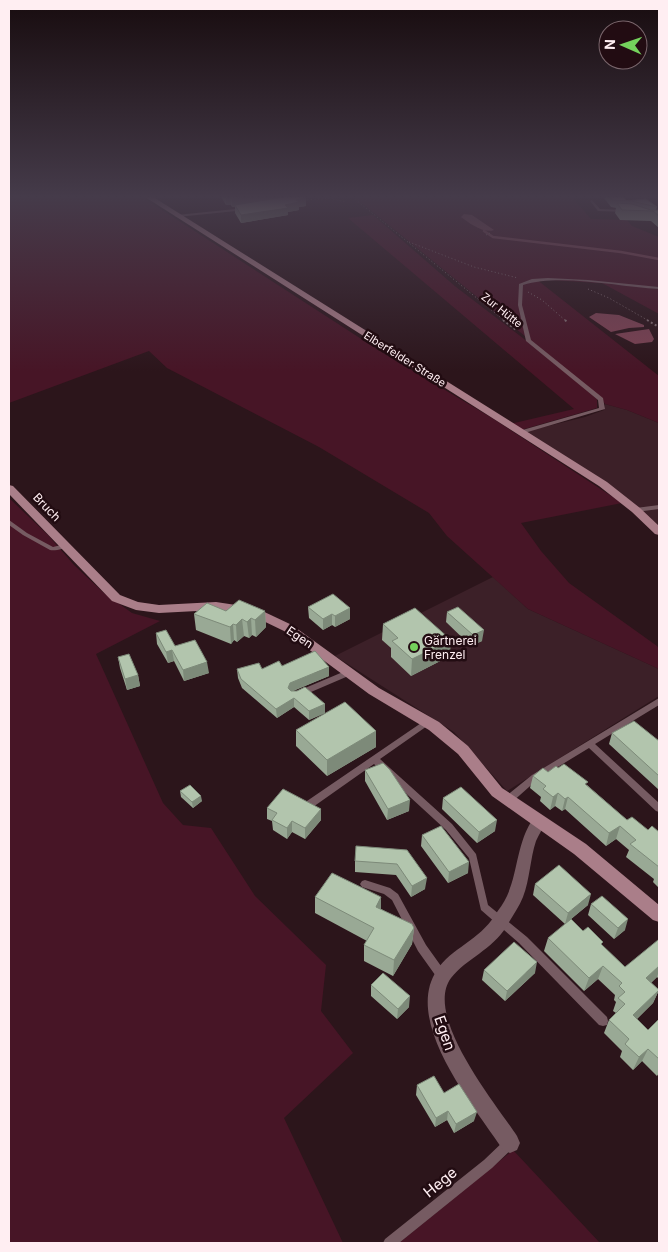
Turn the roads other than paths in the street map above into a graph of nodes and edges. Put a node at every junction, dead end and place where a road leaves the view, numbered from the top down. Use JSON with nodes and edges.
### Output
{"nodes":[{"id":1,"x":237,"y":253,"type":"edge"},
{"id":2,"x":659,"y":288,"type":"edge"},
{"id":3,"x":521,"y":432,"type":"junction"},
{"id":4,"x":9,"y":488,"type":"edge"},
{"id":5,"x":659,"y":507,"type":"edge"},
{"id":6,"x":636,"y":510,"type":"junction"},
{"id":7,"x":9,"y":522,"type":"edge"},
{"id":8,"x":659,"y":532,"type":"edge"},
{"id":9,"x":65,"y":546,"type":"junction"},
{"id":10,"x":350,"y":672,"type":"junction"},
{"id":11,"x":294,"y":696,"type":"edge"},
{"id":12,"x":659,"y":701,"type":"edge"},
{"id":13,"x":427,"y":722,"type":"junction"},
{"id":14,"x":590,"y":744,"type":"junction"},
{"id":15,"x":374,"y":759,"type":"junction"},
{"id":16,"x":508,"y":800,"type":"junction"},
{"id":17,"x":310,"y":804,"type":"edge"},
{"id":18,"x":659,"y":808,"type":"edge"},
{"id":19,"x":540,"y":821,"type":"junction"},
{"id":20,"x":365,"y":884,"type":"dead end"},
{"id":21,"x":659,"y":915,"type":"edge"},
{"id":22,"x":500,"y":921,"type":"junction"},
{"id":23,"x":442,"y":976,"type":"junction"},
{"id":24,"x":603,"y":1021,"type":"dead end"},
{"id":25,"x":510,"y":1143,"type":"joint"},
{"id":26,"x":389,"y":1243,"type":"edge"}],
"edges":[{"from":1,"to":3,"type":"main road","name":"Elberfelder Straße"},
{"from":2,"to":3,"type":"lane"},
{"from":3,"to":6,"type":"main road","name":"Elberfelder Straße"},
{"from":4,"to":9,"type":"main road","name":"Bruch"},
{"from":5,"to":6,"type":"lane"},
{"from":6,"to":8,"type":"main road","name":"Elberfelder Straße"},
{"from":7,"to":9,"type":"lane"},
{"from":9,"to":10,"type":"main road","name":"Egen"},
{"from":10,"to":11,"type":"lane"},
{"from":10,"to":13,"type":"main road","name":"Egen"},
{"from":12,"to":14,"type":"lane"},
{"from":13,"to":15,"type":"lane"},
{"from":13,"to":16,"type":"main road","name":"Egen"},
{"from":14,"to":16,"type":"lane"},
{"from":14,"to":18,"type":"lane"},
{"from":15,"to":17,"type":"lane"},
{"from":15,"to":22,"type":"lane"},
{"from":16,"to":19,"type":"main road","name":"Egen"},
{"from":19,"to":21,"type":"main road","name":"Egen"},
{"from":19,"to":22,"type":"street"},
{"from":20,"to":23,"type":"lane"},
{"from":22,"to":23,"type":"street"},
{"from":22,"to":24,"type":"lane"},
{"from":23,"to":25,"type":"street","name":"Egen"},
{"from":25,"to":26,"type":"lane","name":"Hege"}]}
